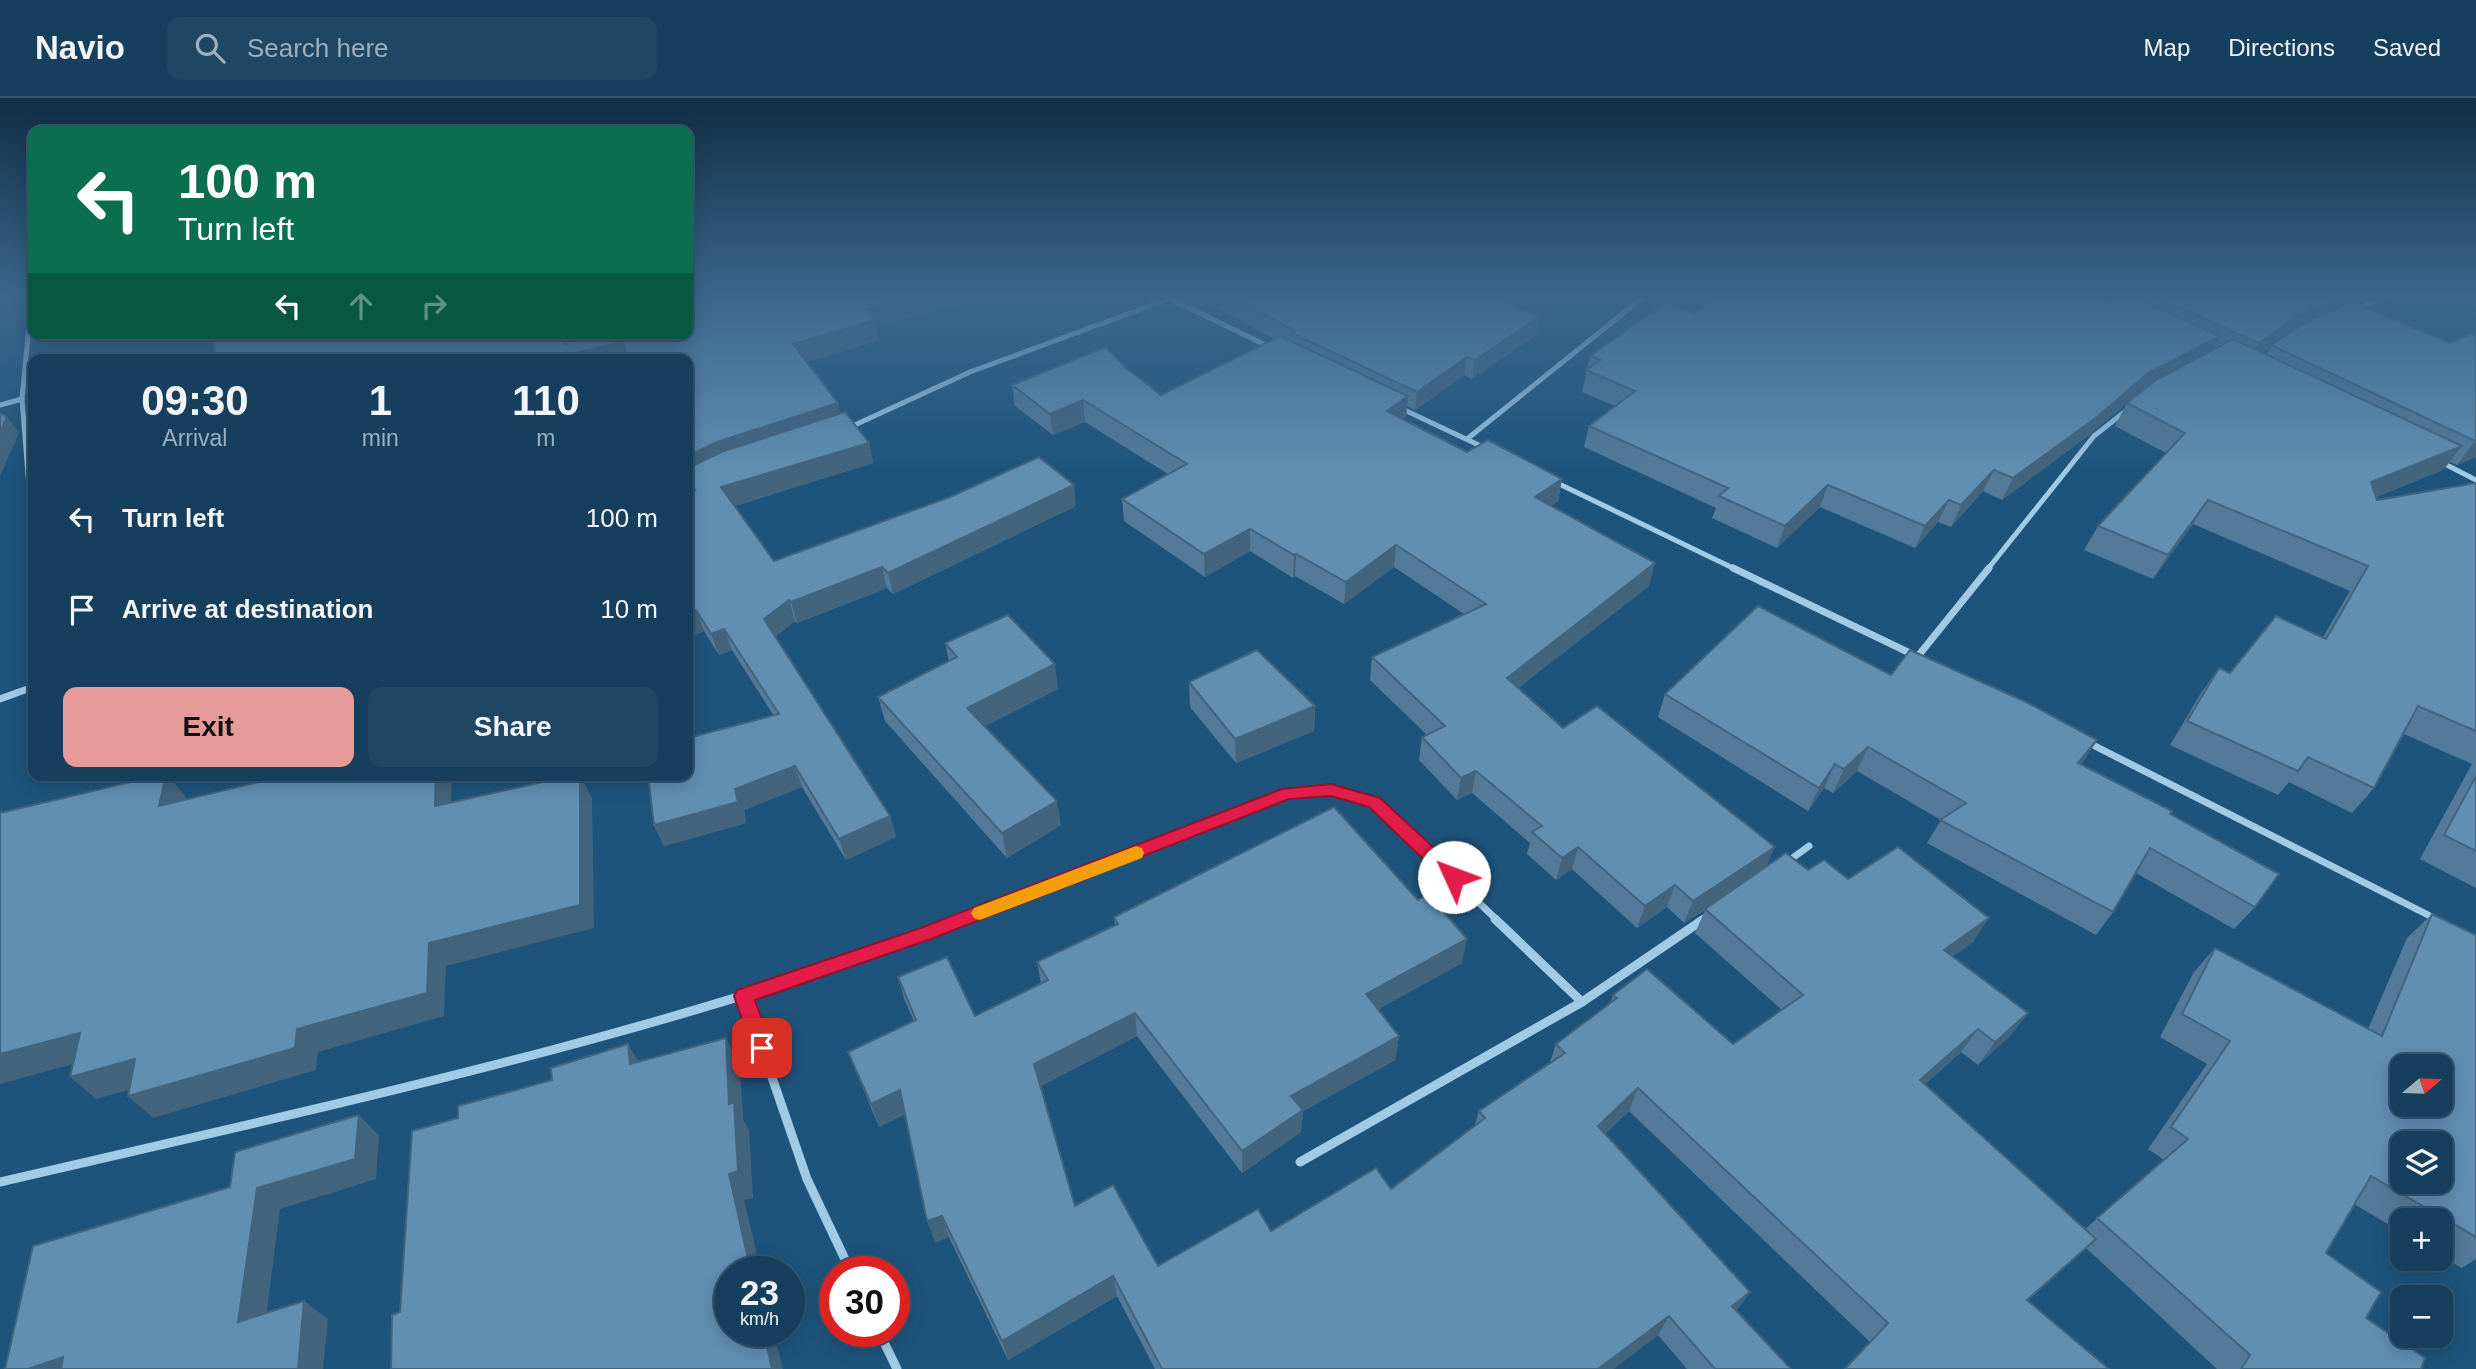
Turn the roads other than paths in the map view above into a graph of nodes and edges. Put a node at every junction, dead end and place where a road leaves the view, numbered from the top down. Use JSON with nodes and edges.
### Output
{"nodes":[{"id":1,"x":27,"y":354,"type":"edge"},
{"id":2,"x":1018,"y":354,"type":"edge"},
{"id":3,"x":1572,"y":354,"type":"edge"},
{"id":4,"x":22,"y":399,"type":"junction"},
{"id":5,"x":1392,"y":404,"type":"edge"},
{"id":6,"x":0,"y":405,"type":"edge"},
{"id":7,"x":2131,"y":406,"type":"edge"},
{"id":8,"x":833,"y":433,"type":"edge"},
{"id":9,"x":1467,"y":439,"type":"junction"},
{"id":10,"x":1491,"y":451,"type":"edge"},
{"id":11,"x":2429,"y":456,"type":"edge"},
{"id":12,"x":28,"y":474,"type":"edge"},
{"id":13,"x":1540,"y":475,"type":"edge"},
{"id":14,"x":2476,"y":480,"type":"edge"},
{"id":15,"x":1918,"y":656,"type":"junction"},
{"id":16,"x":1930,"y":663,"type":"edge"},
{"id":17,"x":28,"y":689,"type":"edge"},
{"id":18,"x":0,"y":699,"type":"edge"},
{"id":19,"x":2079,"y":738,"type":"edge"},
{"id":20,"x":1809,"y":846,"type":"dead end"},
{"id":21,"x":1775,"y":870,"type":"edge"},
{"id":22,"x":1718,"y":909,"type":"edge"},
{"id":23,"x":2439,"y":920,"type":"edge"},
{"id":24,"x":744,"y":996,"type":"junction"},
{"id":25,"x":1582,"y":1002,"type":"junction"},
{"id":26,"x":1300,"y":1162,"type":"dead end"},
{"id":27,"x":0,"y":1182,"type":"edge"},
{"id":28,"x":843,"y":1256,"type":"edge"},
{"id":29,"x":886,"y":1347,"type":"edge"},
{"id":30,"x":897,"y":1369,"type":"edge"}],
"edges":[{"from":1,"to":4,"type":"street"},
{"from":2,"to":8,"type":"street"},
{"from":3,"to":9,"type":"street"},
{"from":4,"to":6,"type":"street"},
{"from":4,"to":12,"type":"street"},
{"from":5,"to":9,"type":"street"},
{"from":7,"to":15,"type":"street"},
{"from":9,"to":10,"type":"street"},
{"from":11,"to":14,"type":"street"},
{"from":13,"to":15,"type":"street"},
{"from":15,"to":16,"type":"street"},
{"from":17,"to":18,"type":"street"},
{"from":19,"to":23,"type":"street"},
{"from":20,"to":21,"type":"street"},
{"from":22,"to":25,"type":"street"},
{"from":24,"to":25,"type":"street"},
{"from":24,"to":27,"type":"street"},
{"from":24,"to":28,"type":"street"},
{"from":25,"to":26,"type":"street"},
{"from":29,"to":30,"type":"street"}]}
